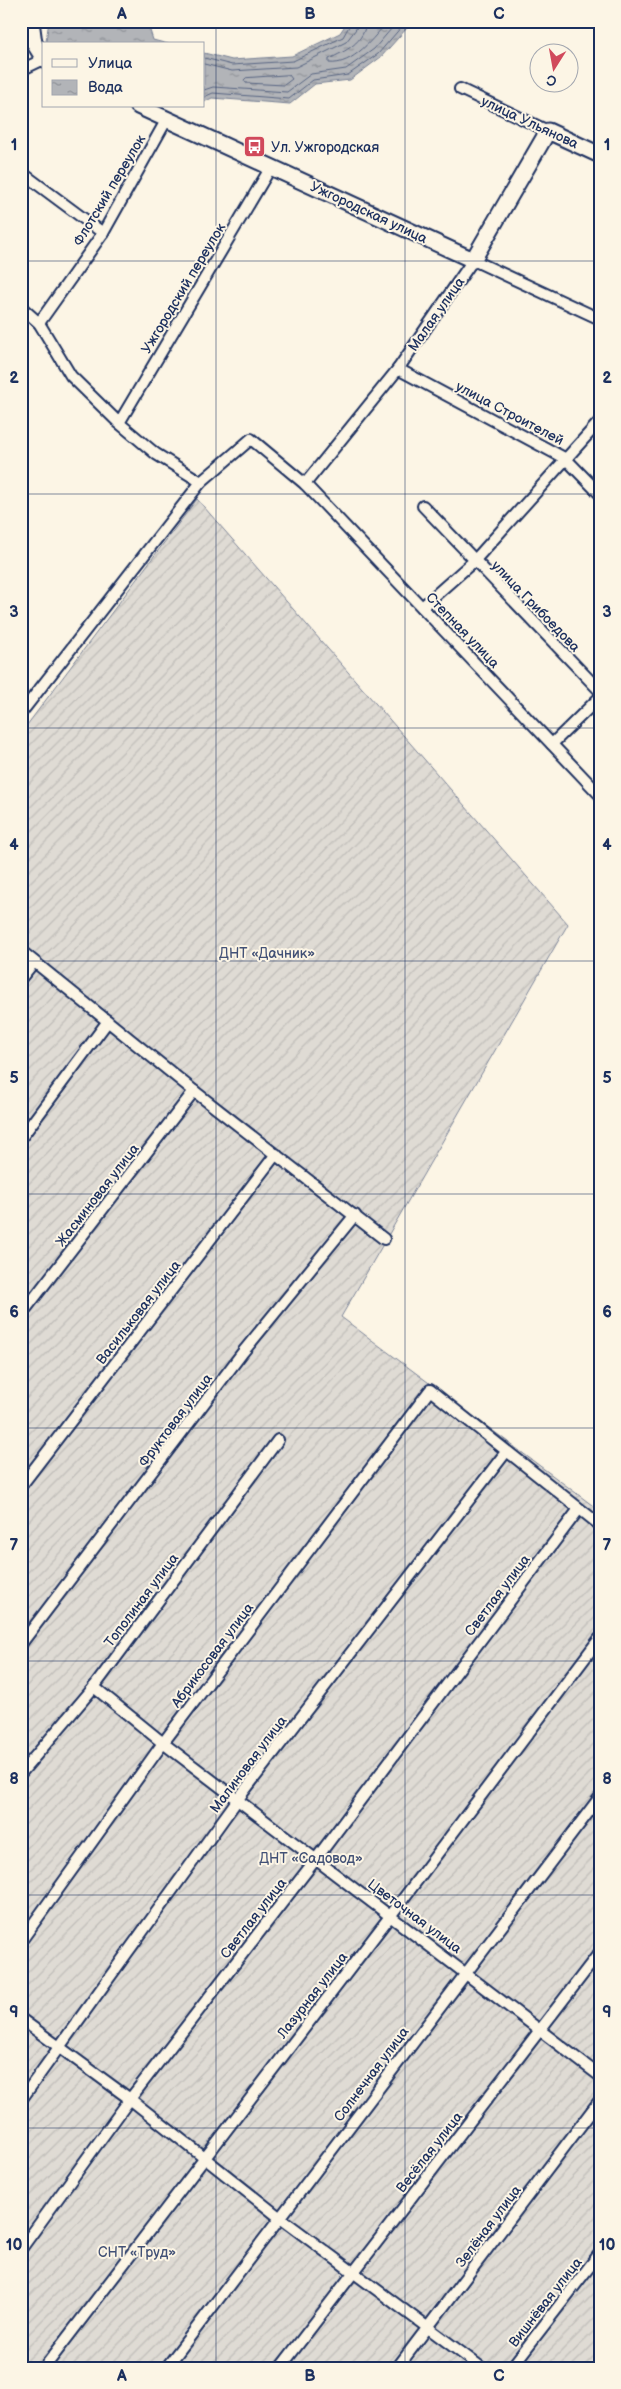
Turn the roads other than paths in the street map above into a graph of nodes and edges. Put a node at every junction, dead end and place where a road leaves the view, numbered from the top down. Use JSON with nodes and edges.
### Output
{"nodes":[{"id":1,"x":32,"y":21,"type":"edge"},
{"id":2,"x":42,"y":56,"type":"edge"},
{"id":3,"x":42,"y":60,"type":"edge"},
{"id":4,"x":21,"y":70,"type":"edge"},
{"id":5,"x":460,"y":90,"type":"dead end"},
{"id":6,"x":142,"y":108,"type":"edge"},
{"id":7,"x":167,"y":119,"type":"junction"},
{"id":8,"x":548,"y":131,"type":"junction"},
{"id":9,"x":600,"y":155,"type":"edge"},
{"id":10,"x":271,"y":167,"type":"junction"},
{"id":11,"x":21,"y":172,"type":"edge"},
{"id":12,"x":103,"y":233,"type":"junction"},
{"id":13,"x":473,"y":260,"type":"junction"},
{"id":14,"x":21,"y":307,"type":"edge"},
{"id":15,"x":600,"y":319,"type":"edge"},
{"id":16,"x":39,"y":323,"type":"junction"},
{"id":17,"x":398,"y":369,"type":"junction"},
{"id":18,"x":600,"y":420,"type":"edge"},
{"id":19,"x":119,"y":424,"type":"junction"},
{"id":20,"x":566,"y":459,"type":"junction"},
{"id":21,"x":201,"y":482,"type":"junction"},
{"id":22,"x":305,"y":484,"type":"junction"},
{"id":23,"x":600,"y":494,"type":"edge"},
{"id":24,"x":423,"y":506,"type":"dead end"},
{"id":25,"x":474,"y":561,"type":"junction"},
{"id":26,"x":422,"y":607,"type":"junction"},
{"id":27,"x":600,"y":692,"type":"edge"},
{"id":28,"x":600,"y":697,"type":"edge"},
{"id":29,"x":21,"y":713,"type":"edge"},
{"id":30,"x":552,"y":744,"type":"junction"},
{"id":31,"x":600,"y":795,"type":"edge"},
{"id":32,"x":21,"y":951,"type":"edge"},
{"id":33,"x":34,"y":962,"type":"junction"},
{"id":34,"x":21,"y":978,"type":"edge"},
{"id":35,"x":108,"y":1021,"type":"junction"},
{"id":36,"x":194,"y":1092,"type":"junction"},
{"id":37,"x":21,"y":1138,"type":"edge"},
{"id":38,"x":276,"y":1154,"type":"junction"},
{"id":39,"x":355,"y":1215,"type":"junction"},
{"id":40,"x":384,"y":1239,"type":"dead end"},
{"id":41,"x":21,"y":1316,"type":"edge"},
{"id":42,"x":278,"y":1440,"type":"dead end"},
{"id":43,"x":506,"y":1452,"type":"junction"},
{"id":44,"x":21,"y":1486,"type":"edge"},
{"id":45,"x":579,"y":1509,"type":"junction"},
{"id":46,"x":600,"y":1525,"type":"edge"},
{"id":47,"x":600,"y":1638,"type":"edge"},
{"id":48,"x":21,"y":1644,"type":"edge"},
{"id":49,"x":94,"y":1686,"type":"junction"},
{"id":50,"x":163,"y":1743,"type":"junction"},
{"id":51,"x":21,"y":1773,"type":"edge"},
{"id":52,"x":600,"y":1797,"type":"edge"},
{"id":53,"x":238,"y":1799,"type":"junction"},
{"id":54,"x":316,"y":1858,"type":"junction"},
{"id":55,"x":391,"y":1915,"type":"junction"},
{"id":56,"x":21,"y":1941,"type":"edge"},
{"id":57,"x":600,"y":1952,"type":"edge"},
{"id":58,"x":466,"y":1972,"type":"junction"},
{"id":59,"x":21,"y":2018,"type":"edge"},
{"id":60,"x":541,"y":2030,"type":"junction"},
{"id":61,"x":60,"y":2049,"type":"junction"},
{"id":62,"x":600,"y":2076,"type":"edge"},
{"id":63,"x":130,"y":2099,"type":"junction"},
{"id":64,"x":21,"y":2100,"type":"edge"},
{"id":65,"x":600,"y":2100,"type":"edge"},
{"id":66,"x":204,"y":2156,"type":"junction"},
{"id":67,"x":279,"y":2217,"type":"junction"},
{"id":68,"x":21,"y":2249,"type":"edge"},
{"id":69,"x":600,"y":2253,"type":"edge"},
{"id":70,"x":353,"y":2272,"type":"junction"},
{"id":71,"x":429,"y":2328,"type":"junction"},
{"id":72,"x":44,"y":2368,"type":"edge"},
{"id":73,"x":166,"y":2368,"type":"edge"},
{"id":74,"x":280,"y":2368,"type":"edge"},
{"id":75,"x":397,"y":2368,"type":"edge"},
{"id":76,"x":482,"y":2368,"type":"edge"},
{"id":77,"x":512,"y":2368,"type":"edge"}],
"edges":[{"from":1,"to":2,"type":"street"},
{"from":3,"to":4,"type":"street"},
{"from":5,"to":8,"type":"street","name":"улица Ульянова"},
{"from":6,"to":7,"type":"street","name":"Ужгородская улица"},
{"from":7,"to":10,"type":"street","name":"Ужгородская улица"},
{"from":7,"to":12,"type":"street","name":"Флотский переулок"},
{"from":8,"to":9,"type":"street","name":"улица Ульянова"},
{"from":8,"to":13,"type":"street","name":"Малая улица"},
{"from":10,"to":13,"type":"street","name":"Ужгородская улица"},
{"from":10,"to":19,"type":"street","name":"Ужгородский переулок"},
{"from":11,"to":12,"type":"street"},
{"from":12,"to":16,"type":"street","name":"Флотский переулок"},
{"from":13,"to":15,"type":"street","name":"Ужгородская улица"},
{"from":13,"to":17,"type":"street","name":"Малая улица"},
{"from":14,"to":16,"type":"street"},
{"from":16,"to":19,"type":"street"},
{"from":17,"to":20,"type":"street","name":"улица Строителей"},
{"from":17,"to":22,"type":"street","name":"Малая улица"},
{"from":18,"to":20,"type":"street","name":"улица Грибоедова"},
{"from":19,"to":21,"type":"street"},
{"from":20,"to":23,"type":"street","name":"улица Строителей"},
{"from":20,"to":25,"type":"street","name":"улица Грибоедова"},
{"from":21,"to":22,"type":"street","name":"Степная улица"},
{"from":21,"to":29,"type":"street"},
{"from":22,"to":26,"type":"street","name":"Степная улица"},
{"from":24,"to":25,"type":"street","name":"улица Грибоедова"},
{"from":25,"to":26,"type":"street","name":"улица Грибоедова"},
{"from":25,"to":27,"type":"street","name":"улица Грибоедова"},
{"from":26,"to":30,"type":"street","name":"Степная улица"},
{"from":28,"to":30,"type":"street"},
{"from":30,"to":31,"type":"street","name":"Степная улица"},
{"from":32,"to":33,"type":"street"},
{"from":33,"to":34,"type":"street"},
{"from":33,"to":35,"type":"street"},
{"from":35,"to":36,"type":"street"},
{"from":35,"to":37,"type":"street"},
{"from":36,"to":38,"type":"street"},
{"from":36,"to":41,"type":"street","name":"Жасминовая улица"},
{"from":38,"to":39,"type":"street"},
{"from":38,"to":44,"type":"street","name":"Васильковая улица"},
{"from":39,"to":40,"type":"street"},
{"from":39,"to":48,"type":"street","name":"Фруктовая улица"},
{"from":42,"to":49,"type":"street","name":"Тополиная улица"},
{"from":43,"to":45,"type":"street"},
{"from":43,"to":50,"type":"street","name":"Абрикосовая улица"},
{"from":43,"to":53,"type":"street","name":"Малиновая улица"},
{"from":45,"to":46,"type":"street"},
{"from":45,"to":54,"type":"street","name":"Светлая улица"},
{"from":47,"to":55,"type":"street","name":"Лазурная улица"},
{"from":49,"to":50,"type":"street","name":"Цветочная улица"},
{"from":49,"to":51,"type":"street","name":"Тополиная улица"},
{"from":50,"to":53,"type":"street","name":"Цветочная улица"},
{"from":50,"to":56,"type":"street","name":"Абрикосовая улица"},
{"from":52,"to":58,"type":"street","name":"Солнечная улица"},
{"from":53,"to":54,"type":"street","name":"Цветочная улица"},
{"from":53,"to":61,"type":"street","name":"Малиновая улица"},
{"from":54,"to":55,"type":"street","name":"Цветочная улица"},
{"from":54,"to":63,"type":"street","name":"Светлая улица"},
{"from":55,"to":58,"type":"street","name":"Цветочная улица"},
{"from":55,"to":66,"type":"street","name":"Лазурная улица"},
{"from":57,"to":60,"type":"street","name":"Весёлая улица"},
{"from":58,"to":60,"type":"street","name":"Цветочная улица"},
{"from":58,"to":67,"type":"street","name":"Солнечная улица"},
{"from":59,"to":61,"type":"street"},
{"from":60,"to":62,"type":"street","name":"Цветочная улица"},
{"from":60,"to":70,"type":"street","name":"Весёлая улица"},
{"from":61,"to":63,"type":"street"},
{"from":61,"to":64,"type":"street","name":"Малиновая улица"},
{"from":63,"to":66,"type":"street"},
{"from":63,"to":68,"type":"street","name":"Светлая улица"},
{"from":65,"to":71,"type":"street","name":"Зелёная улица"},
{"from":66,"to":67,"type":"street"},
{"from":66,"to":72,"type":"street","name":"Лазурная улица"},
{"from":67,"to":70,"type":"street"},
{"from":67,"to":73,"type":"street","name":"Солнечная улица"},
{"from":69,"to":77,"type":"street","name":"Вишнёвая улица"},
{"from":70,"to":71,"type":"street"},
{"from":70,"to":74,"type":"street","name":"Весёлая улица"},
{"from":71,"to":75,"type":"street","name":"Зелёная улица"},
{"from":71,"to":76,"type":"street"}]}
